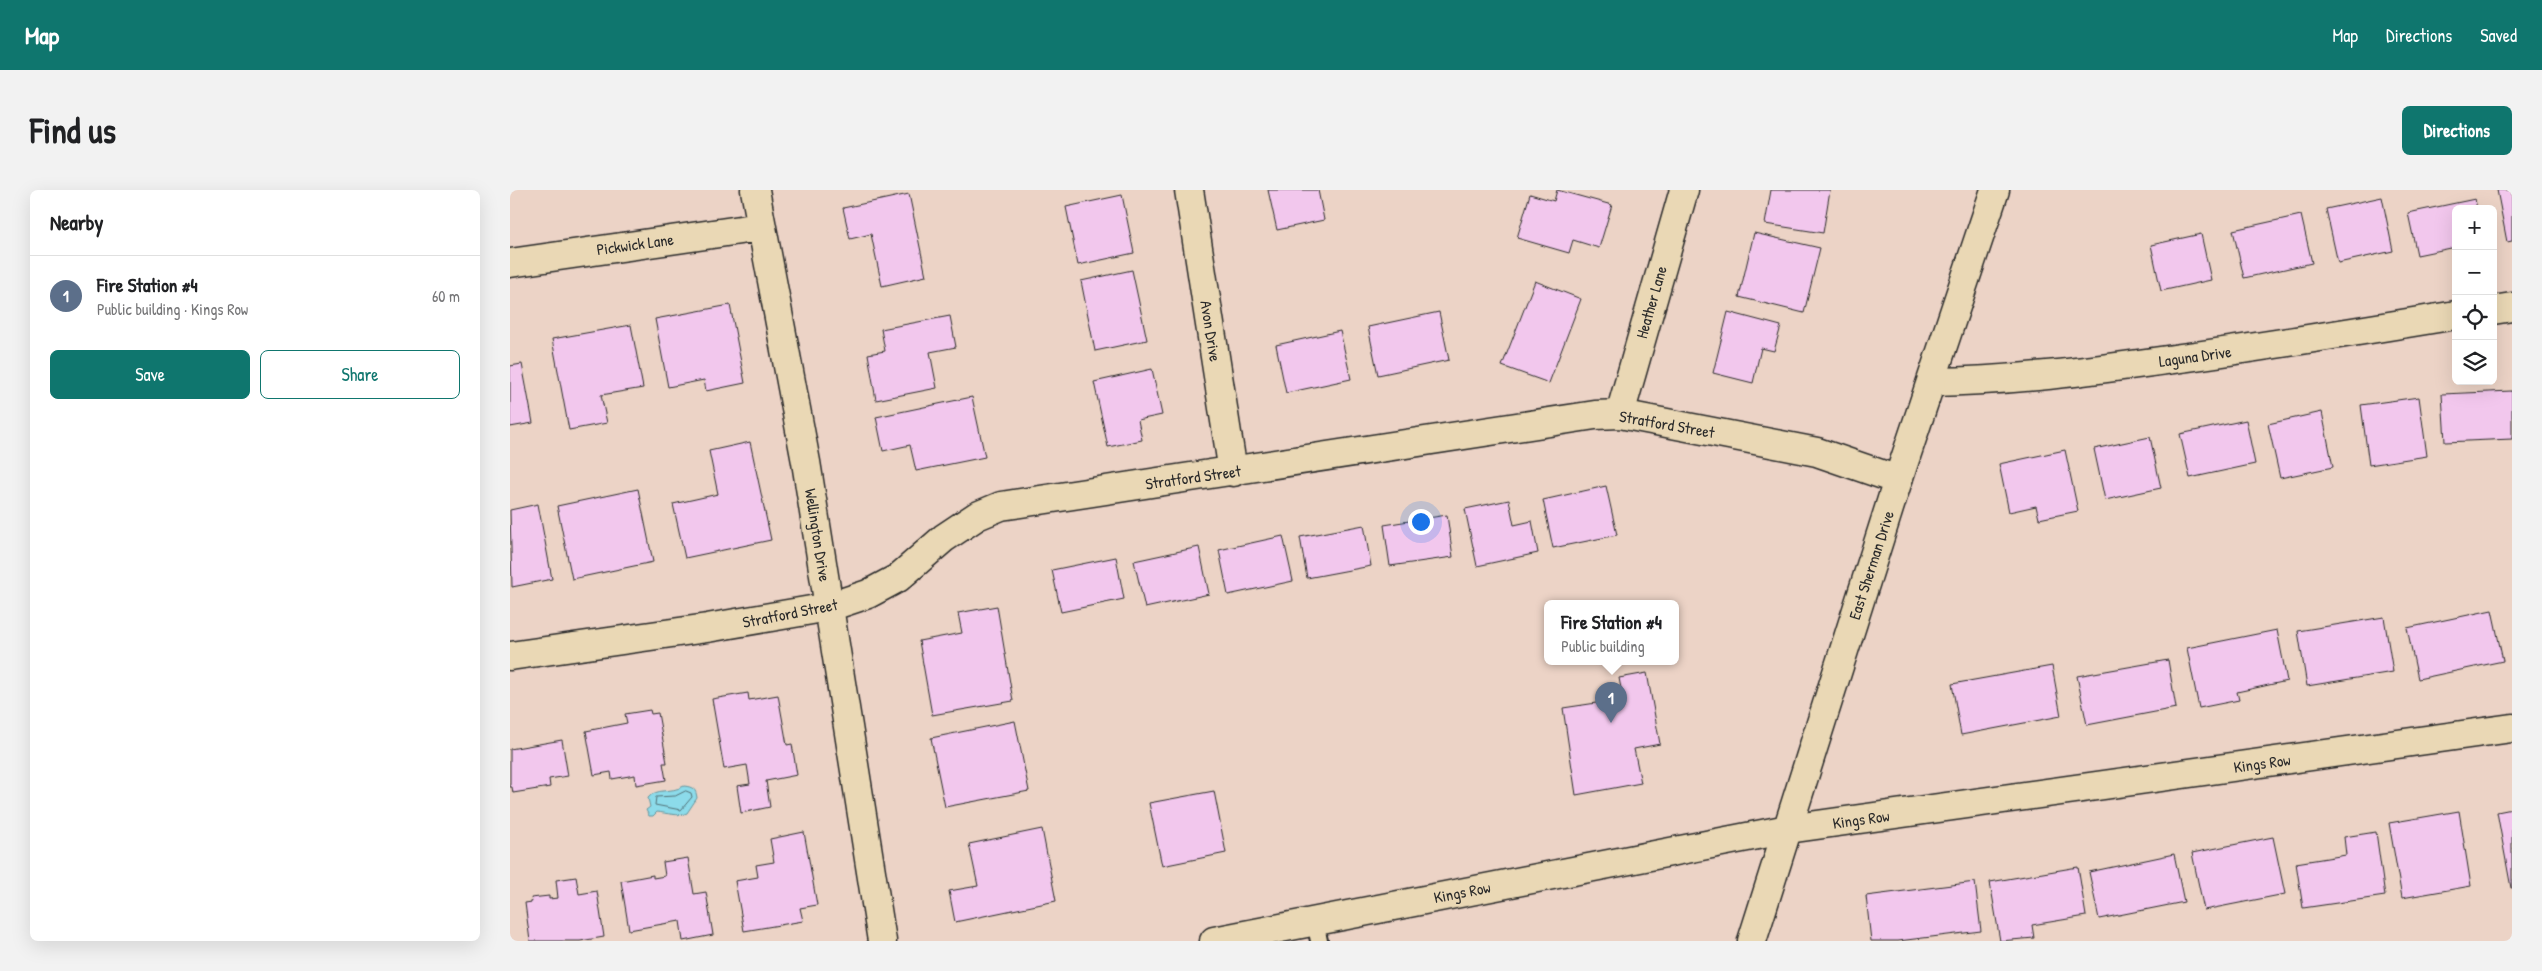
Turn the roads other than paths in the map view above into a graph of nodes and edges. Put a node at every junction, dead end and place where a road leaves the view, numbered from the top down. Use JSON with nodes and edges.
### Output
{"nodes":[{"id":1,"x":755,"y":190,"type":"edge"},
{"id":2,"x":1189,"y":190,"type":"edge"},
{"id":3,"x":1684,"y":190,"type":"edge"},
{"id":4,"x":1995,"y":190,"type":"edge"},
{"id":5,"x":761,"y":227,"type":"junction"},
{"id":6,"x":510,"y":263,"type":"edge"},
{"id":7,"x":2512,"y":307,"type":"edge"},
{"id":8,"x":2497,"y":309,"type":"edge"},
{"id":9,"x":2452,"y":316,"type":"edge"},
{"id":10,"x":1932,"y":382,"type":"junction"},
{"id":11,"x":1620,"y":414,"type":"junction"},
{"id":12,"x":1233,"y":472,"type":"junction"},
{"id":13,"x":1898,"y":480,"type":"junction"},
{"id":14,"x":829,"y":608,"type":"junction"},
{"id":15,"x":510,"y":656,"type":"edge"},
{"id":16,"x":2512,"y":728,"type":"edge"},
{"id":17,"x":1788,"y":829,"type":"junction"},
{"id":18,"x":1317,"y":931,"type":"edge"},
{"id":19,"x":882,"y":941,"type":"edge"},
{"id":20,"x":1214,"y":941,"type":"edge"},
{"id":21,"x":1752,"y":941,"type":"edge"}],
"edges":[{"from":1,"to":5,"type":"street","name":"Wellington Drive"},
{"from":2,"to":12,"type":"street","name":"Avon Drive"},
{"from":3,"to":11,"type":"street","name":"Heather Lane"},
{"from":4,"to":10,"type":"street","name":"East Sherman Drive"},
{"from":5,"to":6,"type":"street","name":"Pickwick Lane"},
{"from":5,"to":14,"type":"street","name":"Wellington Drive"},
{"from":7,"to":8,"type":"street"},
{"from":9,"to":10,"type":"street","name":"Laguna Drive"},
{"from":10,"to":13,"type":"street","name":"East Sherman Drive"},
{"from":11,"to":12,"type":"street","name":"Stratford Street"},
{"from":11,"to":13,"type":"street","name":"Stratford Street"},
{"from":12,"to":14,"type":"street","name":"Stratford Street"},
{"from":13,"to":17,"type":"street","name":"East Sherman Drive"},
{"from":14,"to":15,"type":"street","name":"Stratford Street"},
{"from":14,"to":19,"type":"street","name":"Wellington Drive"},
{"from":16,"to":17,"type":"street","name":"Kings Row"},
{"from":17,"to":18,"type":"street","name":"Kings Row"},
{"from":17,"to":21,"type":"street","name":"East Sherman Drive"},
{"from":18,"to":20,"type":"street","name":"Kings Row"}]}
